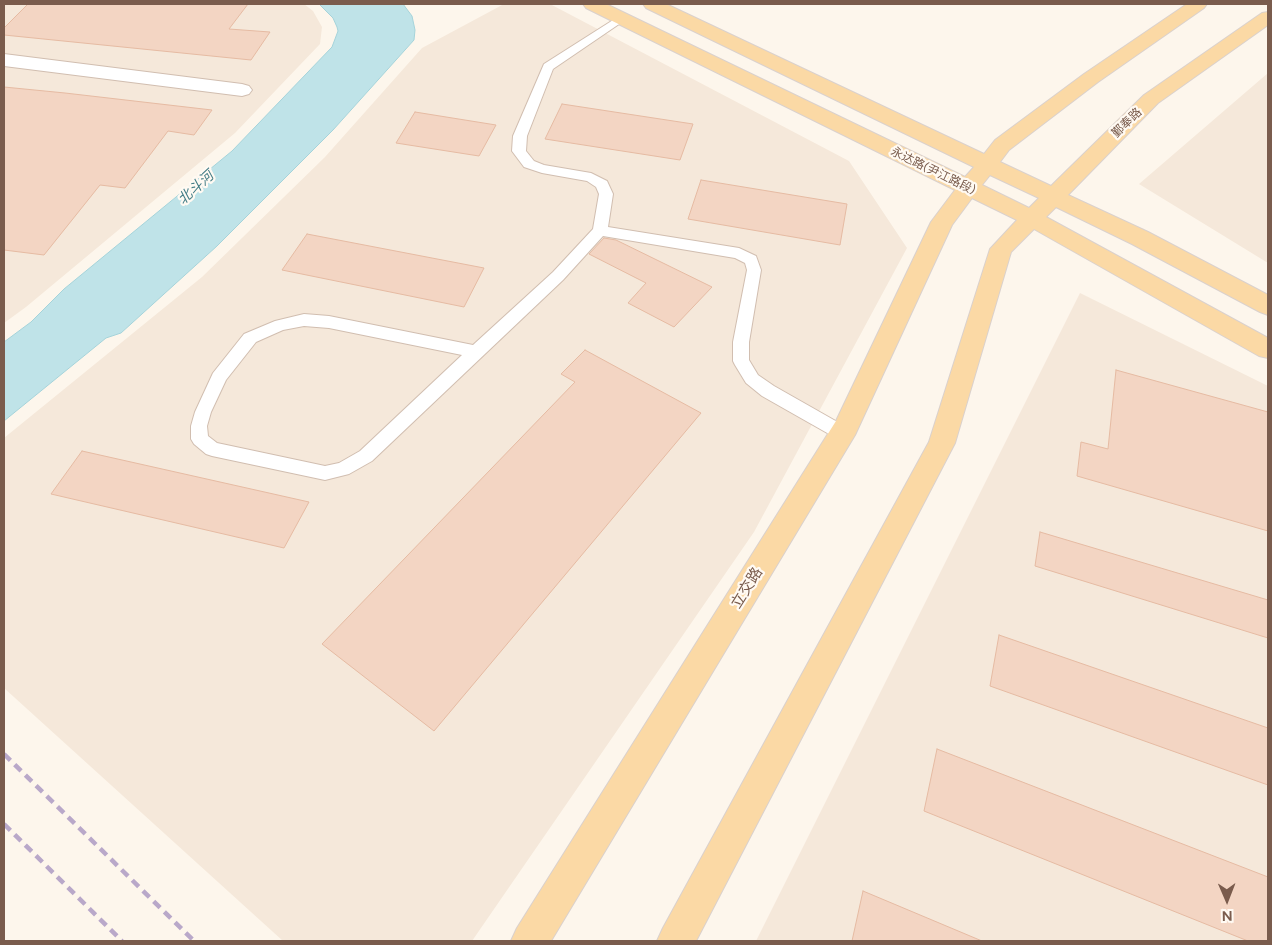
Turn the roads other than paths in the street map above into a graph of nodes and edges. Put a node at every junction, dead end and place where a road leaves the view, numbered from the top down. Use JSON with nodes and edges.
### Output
{"nodes":[{"id":1,"x":592,"y":4,"type":"edge"},
{"id":2,"x":652,"y":4,"type":"edge"},
{"id":3,"x":1198,"y":4,"type":"edge"},
{"id":4,"x":1268,"y":17,"type":"edge"},
{"id":5,"x":621,"y":18,"type":"junction"},
{"id":6,"x":4,"y":60,"type":"edge"},
{"id":7,"x":242,"y":90,"type":"dead end"},
{"id":8,"x":987,"y":165,"type":"junction"},
{"id":9,"x":969,"y":188,"type":"junction"},
{"id":10,"x":1052,"y":196,"type":"junction"},
{"id":11,"x":1031,"y":218,"type":"junction"},
{"id":12,"x":600,"y":231,"type":"junction"},
{"id":13,"x":1268,"y":306,"type":"edge"},
{"id":14,"x":1268,"y":349,"type":"edge"},
{"id":15,"x":476,"y":352,"type":"junction"},
{"id":16,"x":842,"y":433,"type":"junction"},
{"id":17,"x":530,"y":941,"type":"edge"},
{"id":18,"x":676,"y":941,"type":"edge"}],
"edges":[{"from":1,"to":5,"type":"main road","name":"永达路(尹江路段)"},
{"from":2,"to":8,"type":"main road","name":"永达路(尹江路段)"},
{"from":3,"to":8,"type":"main road"},
{"from":4,"to":10,"type":"main road","name":"鄞奉路"},
{"from":5,"to":9,"type":"main road","name":"永达路(尹江路段)"},
{"from":5,"to":12,"type":"lane"},
{"from":6,"to":7,"type":"street"},
{"from":8,"to":9,"type":"main road"},
{"from":8,"to":10,"type":"main road","name":"永达路(尹江路段)"},
{"from":9,"to":11,"type":"main road","name":"永达路(尹江路段)"},
{"from":9,"to":16,"type":"main road","name":"立交路"},
{"from":10,"to":11,"type":"main road","name":"鄞奉路"},
{"from":10,"to":13,"type":"main road","name":"永达路(尹江路段)"},
{"from":11,"to":14,"type":"main road","name":"永达路(尹江路段)"},
{"from":11,"to":18,"type":"main road","name":"鄞奉路"},
{"from":12,"to":15,"type":"lane"},
{"from":12,"to":16,"type":"lane"},
{"from":15,"to":15,"type":"lane"},
{"from":16,"to":17,"type":"main road","name":"立交路"}]}
